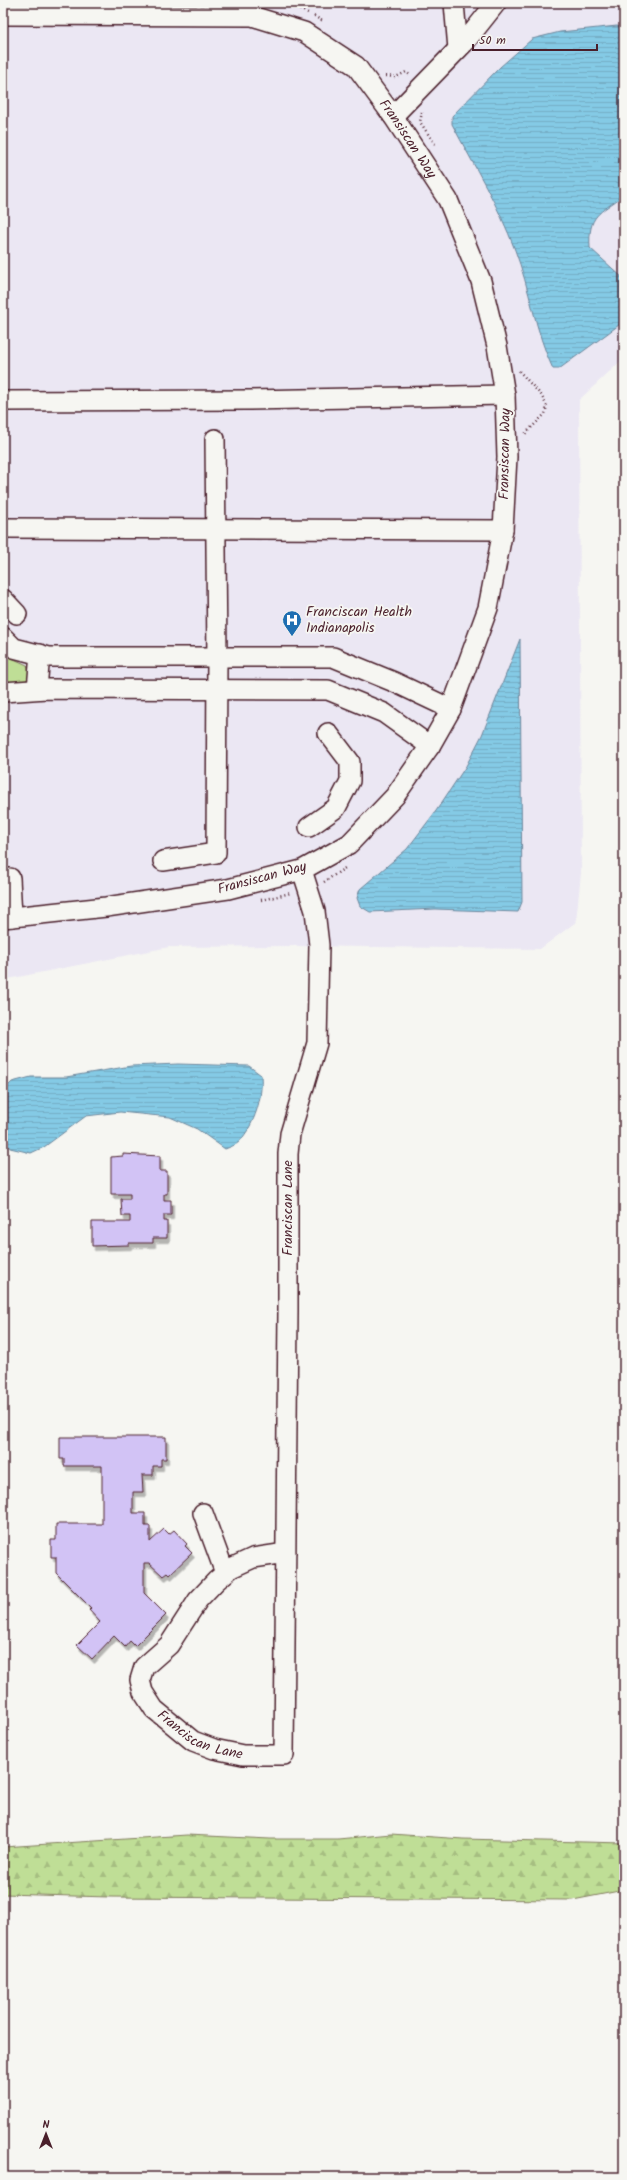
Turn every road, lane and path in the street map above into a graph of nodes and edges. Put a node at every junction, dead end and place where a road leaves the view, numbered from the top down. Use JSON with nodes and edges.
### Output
{"nodes":[{"id":1,"x":285,"y":3,"type":"edge"},
{"id":2,"x":454,"y":3,"type":"edge"},
{"id":3,"x":496,"y":3,"type":"edge"},
{"id":4,"x":3,"y":15,"type":"edge"},
{"id":5,"x":325,"y":23,"type":"dead end"},
{"id":6,"x":458,"y":49,"type":"junction"},
{"id":7,"x":383,"y":73,"type":"dead end"},
{"id":8,"x":421,"y":85,"type":"junction"},
{"id":9,"x":426,"y":106,"type":"dead end"},
{"id":10,"x":393,"y":116,"type":"junction"},
{"id":11,"x":436,"y":147,"type":"dead end"},
{"id":12,"x":515,"y":366,"type":"dead end"},
{"id":13,"x":505,"y":396,"type":"junction"},
{"id":14,"x":3,"y":401,"type":"edge"},
{"id":15,"x":215,"y":439,"type":"dead end"},
{"id":16,"x":524,"y":441,"type":"dead end"},
{"id":17,"x":3,"y":528,"type":"edge"},
{"id":18,"x":216,"y":528,"type":"junction"},
{"id":19,"x":503,"y":530,"type":"junction"},
{"id":20,"x":3,"y":599,"type":"edge"},
{"id":21,"x":17,"y":614,"type":"dead end"},
{"id":22,"x":3,"y":637,"type":"edge"},
{"id":23,"x":40,"y":654,"type":"junction"},
{"id":24,"x":217,"y":658,"type":"junction"},
{"id":25,"x":37,"y":689,"type":"junction"},
{"id":26,"x":216,"y":690,"type":"junction"},
{"id":27,"x":3,"y":692,"type":"edge"},
{"id":28,"x":450,"y":709,"type":"junction"},
{"id":29,"x":328,"y":733,"type":"dead end"},
{"id":30,"x":430,"y":746,"type":"junction"},
{"id":31,"x":309,"y":827,"type":"dead end"},
{"id":32,"x":163,"y":861,"type":"dead end"},
{"id":33,"x":302,"y":870,"type":"junction"},
{"id":34,"x":10,"y":878,"type":"dead end"},
{"id":35,"x":7,"y":917,"type":"edge"},
{"id":36,"x":203,"y":1513,"type":"dead end"},
{"id":37,"x":286,"y":1553,"type":"junction"},
{"id":38,"x":225,"y":1573,"type":"junction"}],
"edges":[{"from":1,"to":5,"type":"path"},
{"from":2,"to":6,"type":"street"},
{"from":3,"to":6,"type":"street"},
{"from":4,"to":10,"type":"street","name":"Fransiscan Way"},
{"from":6,"to":8,"type":"street"},
{"from":7,"to":8,"type":"path"},
{"from":8,"to":10,"type":"street"},
{"from":9,"to":11,"type":"path"},
{"from":10,"to":13,"type":"street","name":"Fransiscan Way"},
{"from":12,"to":16,"type":"path"},
{"from":13,"to":14,"type":"street"},
{"from":13,"to":19,"type":"street","name":"Fransiscan Way"},
{"from":15,"to":18,"type":"street"},
{"from":17,"to":18,"type":"street"},
{"from":18,"to":19,"type":"street"},
{"from":18,"to":24,"type":"street"},
{"from":19,"to":28,"type":"street","name":"Fransiscan Way"},
{"from":20,"to":21,"type":"street"},
{"from":22,"to":23,"type":"street"},
{"from":23,"to":24,"type":"street"},
{"from":23,"to":25,"type":"street"},
{"from":24,"to":26,"type":"street"},
{"from":24,"to":28,"type":"street"},
{"from":25,"to":26,"type":"street"},
{"from":25,"to":27,"type":"street"},
{"from":26,"to":30,"type":"street"},
{"from":26,"to":32,"type":"street"},
{"from":28,"to":30,"type":"street","name":"Fransiscan Way"},
{"from":29,"to":31,"type":"street"},
{"from":30,"to":33,"type":"street","name":"Fransiscan Way"},
{"from":33,"to":35,"type":"street","name":"Fransiscan Way"},
{"from":33,"to":37,"type":"street","name":"Franciscan Lane"},
{"from":34,"to":35,"type":"street"},
{"from":36,"to":38,"type":"street"},
{"from":37,"to":38,"type":"street","name":"Franciscan Lane"},
{"from":37,"to":38,"type":"street","name":"Franciscan Lane"}]}
